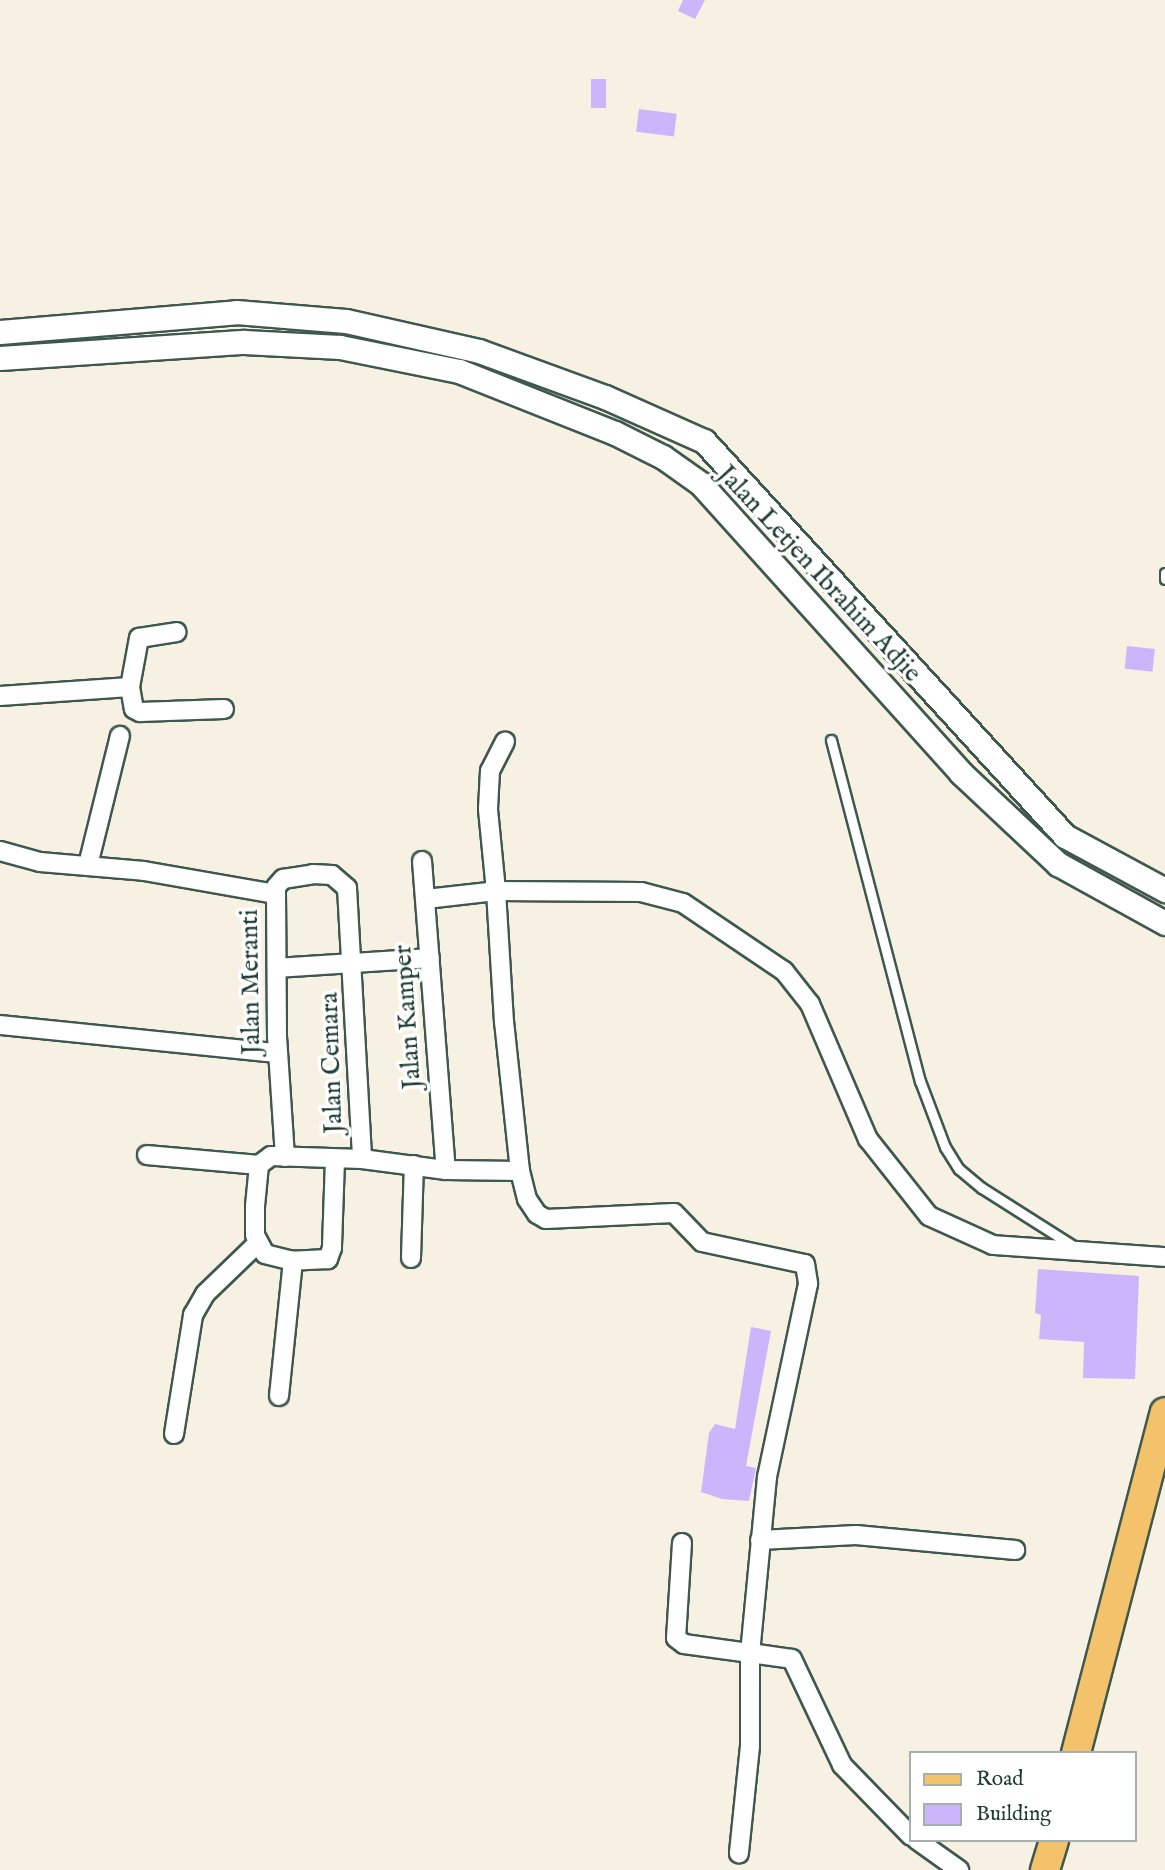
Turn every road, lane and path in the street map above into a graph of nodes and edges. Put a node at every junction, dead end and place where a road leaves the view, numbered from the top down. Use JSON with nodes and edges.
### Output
{"nodes":[{"id":1,"x":0,"y":332,"type":"edge"},
{"id":2,"x":0,"y":358,"type":"edge"},
{"id":3,"x":1165,"y":573,"type":"edge"},
{"id":4,"x":1165,"y":579,"type":"edge"},
{"id":5,"x":177,"y":632,"type":"dead end"},
{"id":6,"x":130,"y":687,"type":"junction"},
{"id":7,"x":0,"y":696,"type":"edge"},
{"id":8,"x":224,"y":709,"type":"dead end"},
{"id":9,"x":120,"y":736,"type":"dead end"},
{"id":10,"x":831,"y":740,"type":"dead end"},
{"id":11,"x":505,"y":742,"type":"dead end"},
{"id":12,"x":0,"y":851,"type":"edge"},
{"id":13,"x":422,"y":861,"type":"dead end"},
{"id":14,"x":88,"y":865,"type":"junction"},
{"id":15,"x":347,"y":888,"type":"joint"},
{"id":16,"x":1165,"y":890,"type":"edge"},
{"id":17,"x":496,"y":891,"type":"junction"},
{"id":18,"x":276,"y":894,"type":"junction"},
{"id":19,"x":426,"y":899,"type":"junction"},
{"id":20,"x":1165,"y":923,"type":"edge"},
{"id":21,"x":430,"y":958,"type":"junction"},
{"id":22,"x":355,"y":965,"type":"junction"},
{"id":23,"x":277,"y":968,"type":"junction"},
{"id":24,"x":0,"y":1025,"type":"edge"},
{"id":25,"x":278,"y":1053,"type":"junction"},
{"id":26,"x":147,"y":1155,"type":"dead end"},
{"id":27,"x":285,"y":1157,"type":"junction"},
{"id":28,"x":362,"y":1159,"type":"junction"},
{"id":29,"x":335,"y":1160,"type":"junction"},
{"id":30,"x":259,"y":1165,"type":"junction"},
{"id":31,"x":414,"y":1165,"type":"junction"},
{"id":32,"x":446,"y":1170,"type":"junction"},
{"id":33,"x":520,"y":1171,"type":"junction"},
{"id":34,"x":257,"y":1244,"type":"junction"},
{"id":35,"x":1084,"y":1251,"type":"junction"},
{"id":36,"x":1165,"y":1257,"type":"edge"},
{"id":37,"x":411,"y":1258,"type":"dead end"},
{"id":38,"x":293,"y":1261,"type":"junction"},
{"id":39,"x":279,"y":1396,"type":"dead end"},
{"id":40,"x":1165,"y":1412,"type":"edge"},
{"id":41,"x":174,"y":1434,"type":"dead end"},
{"id":42,"x":760,"y":1540,"type":"junction"},
{"id":43,"x":681,"y":1543,"type":"dead end"},
{"id":44,"x":1015,"y":1550,"type":"dead end"},
{"id":45,"x":750,"y":1653,"type":"junction"},
{"id":46,"x":1077,"y":1751,"type":"edge"},
{"id":47,"x":909,"y":1834,"type":"edge"},
{"id":48,"x":920,"y":1842,"type":"edge"},
{"id":49,"x":1053,"y":1842,"type":"edge"},
{"id":50,"x":739,"y":1853,"type":"dead end"},
{"id":51,"x":959,"y":1870,"type":"edge"},
{"id":52,"x":1045,"y":1870,"type":"edge"}],
"edges":[{"from":1,"to":16,"type":"street","name":"Jalan Letjen Ibrahim Adjie"},
{"from":2,"to":20,"type":"street","name":"Jalan Letjen Ibrahim Adjie"},
{"from":3,"to":4,"type":"lane"},
{"from":5,"to":6,"type":"street"},
{"from":6,"to":7,"type":"street"},
{"from":6,"to":8,"type":"street"},
{"from":9,"to":14,"type":"street"},
{"from":10,"to":35,"type":"lane"},
{"from":11,"to":17,"type":"street"},
{"from":12,"to":14,"type":"street"},
{"from":13,"to":19,"type":"street","name":"Jalan Kamper"},
{"from":14,"to":18,"type":"street"},
{"from":15,"to":18,"type":"street","name":"Jalan Meranti"},
{"from":15,"to":22,"type":"street","name":"Jalan Cemara"},
{"from":17,"to":19,"type":"street"},
{"from":17,"to":33,"type":"street"},
{"from":17,"to":35,"type":"street"},
{"from":18,"to":23,"type":"street","name":"Jalan Meranti"},
{"from":19,"to":21,"type":"street","name":"Jalan Kamper"},
{"from":21,"to":22,"type":"street"},
{"from":21,"to":32,"type":"street","name":"Jalan Kamper"},
{"from":22,"to":23,"type":"street"},
{"from":22,"to":28,"type":"street","name":"Jalan Cemara"},
{"from":23,"to":25,"type":"street","name":"Jalan Meranti"},
{"from":24,"to":25,"type":"street"},
{"from":25,"to":27,"type":"street","name":"Jalan Meranti"},
{"from":26,"to":30,"type":"street"},
{"from":27,"to":29,"type":"street"},
{"from":27,"to":30,"type":"street"},
{"from":28,"to":29,"type":"street"},
{"from":28,"to":31,"type":"street"},
{"from":29,"to":38,"type":"street"},
{"from":30,"to":34,"type":"street"},
{"from":31,"to":32,"type":"street"},
{"from":31,"to":37,"type":"street"},
{"from":32,"to":33,"type":"street"},
{"from":33,"to":42,"type":"street"},
{"from":34,"to":38,"type":"street"},
{"from":34,"to":41,"type":"street"},
{"from":35,"to":36,"type":"street"},
{"from":38,"to":39,"type":"street"},
{"from":40,"to":46,"type":"main road"},
{"from":42,"to":44,"type":"street"},
{"from":42,"to":45,"type":"street"},
{"from":43,"to":45,"type":"street"},
{"from":45,"to":47,"type":"street"},
{"from":45,"to":50,"type":"street"},
{"from":48,"to":51,"type":"street"},
{"from":49,"to":52,"type":"main road"}]}
